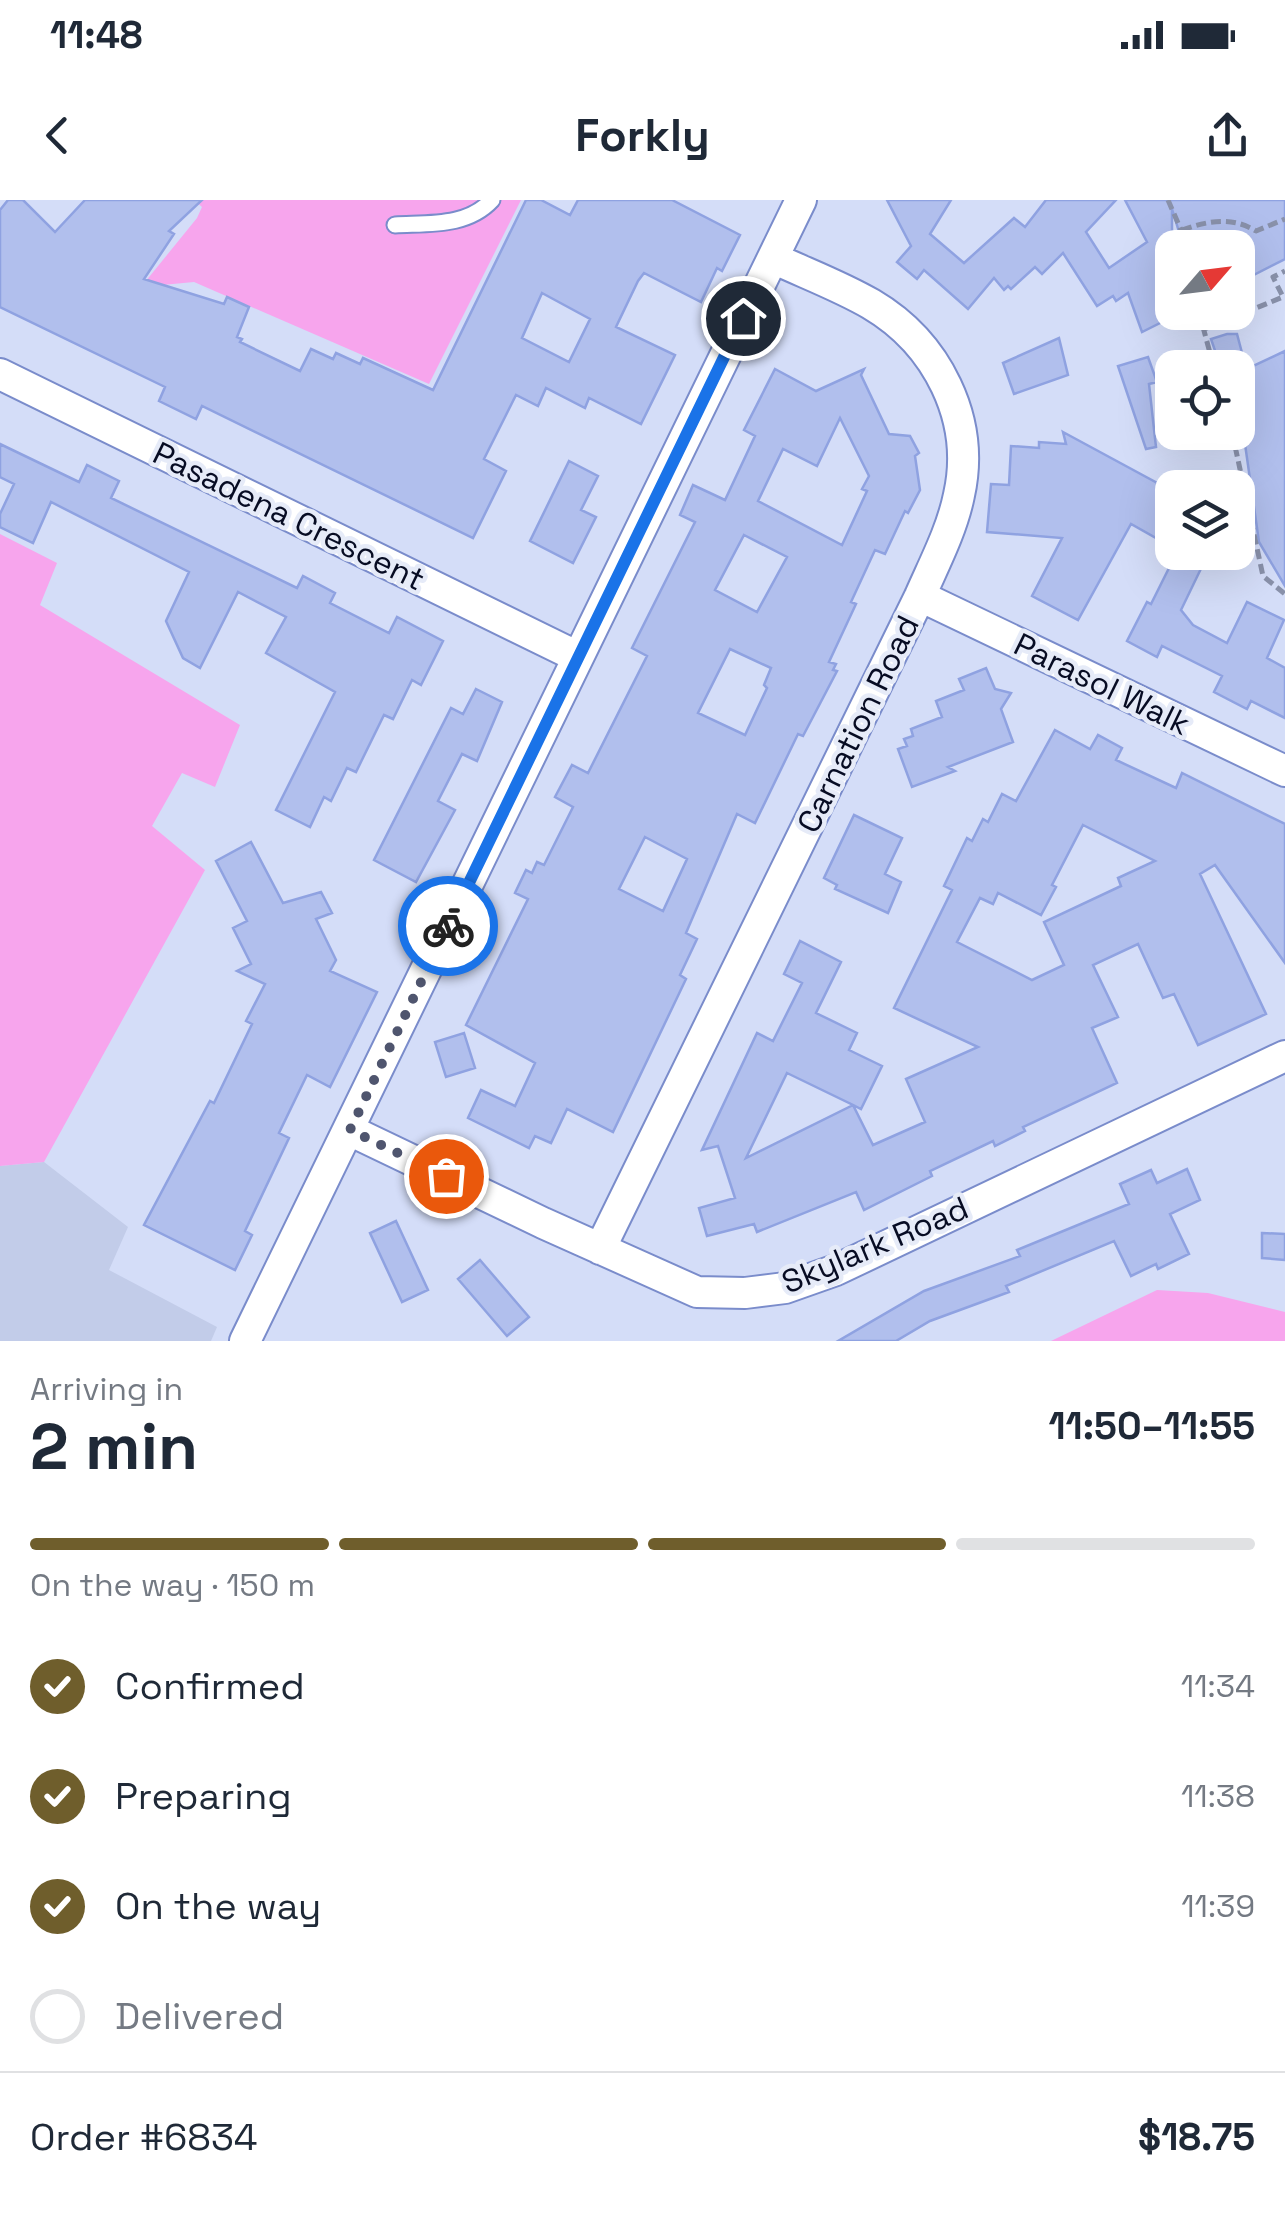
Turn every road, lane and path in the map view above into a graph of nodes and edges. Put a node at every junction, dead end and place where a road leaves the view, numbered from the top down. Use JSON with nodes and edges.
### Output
{"nodes":[{"id":1,"x":492,"y":200,"type":"edge"},
{"id":2,"x":801,"y":200,"type":"edge"},
{"id":3,"x":1168,"y":200,"type":"edge"},
{"id":4,"x":1285,"y":219,"type":"edge"},
{"id":5,"x":395,"y":226,"type":"dead end"},
{"id":6,"x":1182,"y":230,"type":"joint"},
{"id":7,"x":1253,"y":230,"type":"edge"},
{"id":8,"x":1255,"y":231,"type":"edge"},
{"id":9,"x":773,"y":258,"type":"junction"},
{"id":10,"x":1285,"y":271,"type":"edge"},
{"id":11,"x":1255,"y":308,"type":"edge"},
{"id":12,"x":1202,"y":330,"type":"edge"},
{"id":13,"x":1208,"y":350,"type":"edge"},
{"id":14,"x":0,"y":374,"type":"edge"},
{"id":15,"x":1236,"y":450,"type":"edge"},
{"id":16,"x":1285,"y":594,"type":"edge"},
{"id":17,"x":920,"y":596,"type":"junction"},
{"id":18,"x":578,"y":657,"type":"junction"},
{"id":19,"x":1285,"y":771,"type":"edge"},
{"id":20,"x":1285,"y":1056,"type":"edge"},
{"id":21,"x":350,"y":1130,"type":"junction"},
{"id":22,"x":600,"y":1249,"type":"junction"},
{"id":23,"x":245,"y":1341,"type":"edge"}],
"edges":[{"from":1,"to":5,"type":"lane"},
{"from":2,"to":9,"type":"street"},
{"from":3,"to":6,"type":"path"},
{"from":4,"to":8,"type":"path"},
{"from":6,"to":7,"type":"path"},
{"from":9,"to":17,"type":"street","name":"Carnation Road"},
{"from":9,"to":18,"type":"street"},
{"from":10,"to":11,"type":"path"},
{"from":12,"to":13,"type":"path"},
{"from":14,"to":18,"type":"street","name":"Pasadena Crescent"},
{"from":15,"to":16,"type":"path"},
{"from":17,"to":19,"type":"street","name":"Parasol Walk"},
{"from":17,"to":22,"type":"street","name":"Carnation Road"},
{"from":18,"to":21,"type":"street"},
{"from":20,"to":22,"type":"street","name":"Skylark Road"},
{"from":21,"to":22,"type":"street","name":"Skylark Road"},
{"from":21,"to":23,"type":"street"}]}
